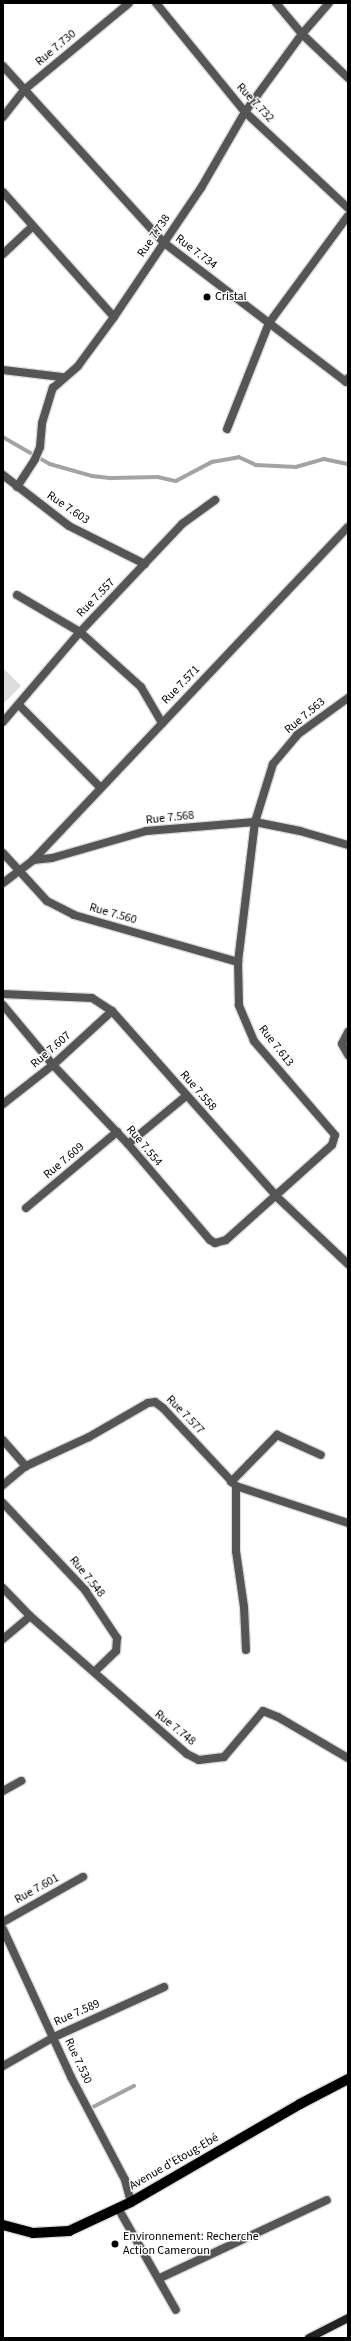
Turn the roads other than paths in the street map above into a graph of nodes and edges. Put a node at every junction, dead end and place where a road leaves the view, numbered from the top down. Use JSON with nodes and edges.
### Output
{"nodes":[{"id":1,"x":129,"y":3,"type":"edge"},
{"id":2,"x":156,"y":3,"type":"edge"},
{"id":3,"x":276,"y":3,"type":"edge"},
{"id":4,"x":328,"y":3,"type":"edge"},
{"id":5,"x":302,"y":34,"type":"junction"},
{"id":6,"x":3,"y":66,"type":"edge"},
{"id":7,"x":348,"y":78,"type":"edge"},
{"id":8,"x":24,"y":90,"type":"junction"},
{"id":9,"x":245,"y":112,"type":"junction"},
{"id":10,"x":3,"y":117,"type":"edge"},
{"id":11,"x":3,"y":192,"type":"edge"},
{"id":12,"x":348,"y":208,"type":"edge"},
{"id":13,"x":348,"y":216,"type":"edge"},
{"id":14,"x":33,"y":226,"type":"junction"},
{"id":15,"x":163,"y":242,"type":"junction"},
{"id":16,"x":3,"y":254,"type":"edge"},
{"id":17,"x":114,"y":317,"type":"junction"},
{"id":18,"x":269,"y":323,"type":"junction"},
{"id":19,"x":3,"y":370,"type":"edge"},
{"id":20,"x":62,"y":377,"type":"junction"},
{"id":21,"x":347,"y":380,"type":"edge"},
{"id":22,"x":227,"y":429,"type":"dead end"},
{"id":23,"x":3,"y":475,"type":"edge"},
{"id":24,"x":17,"y":487,"type":"junction"},
{"id":25,"x":215,"y":500,"type":"dead end"},
{"id":26,"x":348,"y":527,"type":"edge"},
{"id":27,"x":145,"y":564,"type":"junction"},
{"id":28,"x":17,"y":595,"type":"dead end"},
{"id":29,"x":80,"y":632,"type":"junction"},
{"id":30,"x":348,"y":698,"type":"edge"},
{"id":31,"x":18,"y":705,"type":"junction"},
{"id":32,"x":3,"y":722,"type":"edge"},
{"id":33,"x":162,"y":723,"type":"junction"},
{"id":34,"x":100,"y":787,"type":"junction"},
{"id":35,"x":255,"y":822,"type":"junction"},
{"id":36,"x":347,"y":843,"type":"edge"},
{"id":37,"x":3,"y":852,"type":"edge"},
{"id":38,"x":33,"y":860,"type":"junction"},
{"id":39,"x":18,"y":872,"type":"junction"},
{"id":40,"x":3,"y":883,"type":"edge"},
{"id":41,"x":238,"y":962,"type":"junction"},
{"id":42,"x":3,"y":994,"type":"edge"},
{"id":43,"x":3,"y":1005,"type":"edge"},
{"id":44,"x":112,"y":1011,"type":"junction"},
{"id":45,"x":348,"y":1032,"type":"edge"},
{"id":46,"x":348,"y":1055,"type":"edge"},
{"id":47,"x":53,"y":1065,"type":"junction"},
{"id":48,"x":3,"y":1092,"type":"edge"},
{"id":49,"x":186,"y":1096,"type":"junction"},
{"id":50,"x":6,"y":1102,"type":"edge"},
{"id":51,"x":117,"y":1132,"type":"junction"},
{"id":52,"x":128,"y":1144,"type":"junction"},
{"id":53,"x":276,"y":1196,"type":"junction"},
{"id":54,"x":26,"y":1208,"type":"dead end"},
{"id":55,"x":348,"y":1264,"type":"edge"},
{"id":56,"x":3,"y":1440,"type":"edge"},
{"id":57,"x":321,"y":1455,"type":"dead end"},
{"id":58,"x":26,"y":1466,"type":"junction"},
{"id":59,"x":233,"y":1484,"type":"junction"},
{"id":60,"x":3,"y":1485,"type":"edge"},
{"id":61,"x":3,"y":1503,"type":"edge"},
{"id":62,"x":348,"y":1523,"type":"edge"},
{"id":63,"x":3,"y":1588,"type":"edge"},
{"id":64,"x":30,"y":1616,"type":"junction"},
{"id":65,"x":3,"y":1639,"type":"edge"},
{"id":66,"x":246,"y":1650,"type":"dead end"},
{"id":67,"x":94,"y":1672,"type":"junction"},
{"id":68,"x":348,"y":1758,"type":"edge"},
{"id":69,"x":20,"y":1781,"type":"dead end"},
{"id":70,"x":3,"y":1791,"type":"edge"},
{"id":71,"x":84,"y":1877,"type":"dead end"},
{"id":72,"x":3,"y":1922,"type":"edge"},
{"id":73,"x":3,"y":1929,"type":"edge"},
{"id":74,"x":164,"y":1987,"type":"dead end"},
{"id":75,"x":54,"y":2037,"type":"junction"},
{"id":76,"x":3,"y":2066,"type":"edge"},
{"id":77,"x":348,"y":2079,"type":"edge"},
{"id":78,"x":327,"y":2200,"type":"dead end"},
{"id":79,"x":131,"y":2202,"type":"junction"},
{"id":80,"x":118,"y":2208,"type":"junction"},
{"id":81,"x":3,"y":2225,"type":"edge"},
{"id":82,"x":160,"y":2278,"type":"junction"},
{"id":83,"x":176,"y":2310,"type":"dead end"},
{"id":84,"x":348,"y":2318,"type":"edge"},
{"id":85,"x":309,"y":2338,"type":"edge"}],
"edges":[{"from":1,"to":8,"type":"street","name":"Rue 7.730"},
{"from":2,"to":9,"type":"street","name":"Rue 7.732"},
{"from":3,"to":5,"type":"street"},
{"from":4,"to":5,"type":"street","name":"Rue 7.738"},
{"from":5,"to":7,"type":"street"},
{"from":5,"to":9,"type":"street","name":"Rue 7.738"},
{"from":6,"to":8,"type":"street","name":"Rue 7.734"},
{"from":8,"to":10,"type":"street","name":"Rue 7.730"},
{"from":8,"to":15,"type":"street","name":"Rue 7.734"},
{"from":9,"to":12,"type":"street","name":"Rue 7.732"},
{"from":9,"to":15,"type":"street","name":"Rue 7.738"},
{"from":11,"to":14,"type":"street"},
{"from":13,"to":18,"type":"street"},
{"from":14,"to":16,"type":"street"},
{"from":14,"to":17,"type":"street"},
{"from":15,"to":17,"type":"street","name":"Rue 7.738"},
{"from":15,"to":18,"type":"street","name":"Rue 7.734"},
{"from":17,"to":20,"type":"street","name":"Rue 7.738"},
{"from":18,"to":21,"type":"street","name":"Rue 7.734"},
{"from":18,"to":22,"type":"street"},
{"from":19,"to":20,"type":"street"},
{"from":20,"to":24,"type":"street","name":"Rue 7.738"},
{"from":23,"to":24,"type":"street","name":"Rue 7.603"},
{"from":24,"to":27,"type":"street","name":"Rue 7.603"},
{"from":25,"to":27,"type":"street","name":"Rue 7.557"},
{"from":26,"to":33,"type":"street","name":"Rue 7.571"},
{"from":27,"to":29,"type":"street","name":"Rue 7.557"},
{"from":28,"to":29,"type":"street"},
{"from":29,"to":31,"type":"street","name":"Rue 7.557"},
{"from":29,"to":33,"type":"street"},
{"from":30,"to":35,"type":"street","name":"Rue 7.563"},
{"from":31,"to":32,"type":"street","name":"Rue 7.557"},
{"from":31,"to":34,"type":"street"},
{"from":33,"to":34,"type":"street","name":"Rue 7.571"},
{"from":34,"to":38,"type":"street","name":"Rue 7.571"},
{"from":35,"to":36,"type":"street","name":"Rue 7.568"},
{"from":35,"to":38,"type":"street","name":"Rue 7.568"},
{"from":35,"to":41,"type":"street","name":"Rue 7.613"},
{"from":37,"to":39,"type":"street","name":"Rue 7.560"},
{"from":38,"to":39,"type":"street"},
{"from":39,"to":40,"type":"street"},
{"from":39,"to":41,"type":"street","name":"Rue 7.560"},
{"from":41,"to":53,"type":"street","name":"Rue 7.613"},
{"from":42,"to":44,"type":"street","name":"Rue 7.558"},
{"from":43,"to":47,"type":"street","name":"Rue 7.554"},
{"from":44,"to":47,"type":"street","name":"Rue 7.607"},
{"from":44,"to":49,"type":"street","name":"Rue 7.558"},
{"from":45,"to":46,"type":"street"},
{"from":47,"to":50,"type":"street","name":"Rue 7.607"},
{"from":47,"to":51,"type":"street","name":"Rue 7.554"},
{"from":48,"to":50,"type":"street"},
{"from":49,"to":52,"type":"street"},
{"from":49,"to":53,"type":"street","name":"Rue 7.558"},
{"from":51,"to":52,"type":"street","name":"Rue 7.554"},
{"from":51,"to":54,"type":"street","name":"Rue 7.609"},
{"from":52,"to":53,"type":"street","name":"Rue 7.554"},
{"from":53,"to":55,"type":"street","name":"Rue 7.558"},
{"from":56,"to":58,"type":"street"},
{"from":57,"to":59,"type":"street"},
{"from":58,"to":59,"type":"street","name":"Rue 7.577"},
{"from":58,"to":60,"type":"street","name":"Rue 7.577"},
{"from":59,"to":62,"type":"street","name":"Rue 7.577"},
{"from":59,"to":66,"type":"street"},
{"from":61,"to":67,"type":"street","name":"Rue 7.548"},
{"from":63,"to":64,"type":"street","name":"Rue 7.748"},
{"from":64,"to":65,"type":"street"},
{"from":64,"to":67,"type":"street","name":"Rue 7.748"},
{"from":67,"to":68,"type":"street","name":"Rue 7.748"},
{"from":69,"to":70,"type":"street"},
{"from":71,"to":72,"type":"street","name":"Rue 7.601"},
{"from":73,"to":75,"type":"street","name":"Rue 7.530"},
{"from":74,"to":75,"type":"street","name":"Rue 7.589"},
{"from":75,"to":76,"type":"street","name":"Rue 7.589"},
{"from":75,"to":79,"type":"street","name":"Rue 7.530"},
{"from":77,"to":79,"type":"main road","name":"Avenue d'Etoug-Ebé"},
{"from":78,"to":82,"type":"street"},
{"from":79,"to":80,"type":"main road","name":"Avenue d'Etoug-Ebé"},
{"from":80,"to":81,"type":"main road","name":"Avenue d'Etoug-Ebé"},
{"from":80,"to":82,"type":"street"},
{"from":82,"to":83,"type":"street"},
{"from":84,"to":85,"type":"main road"}]}
